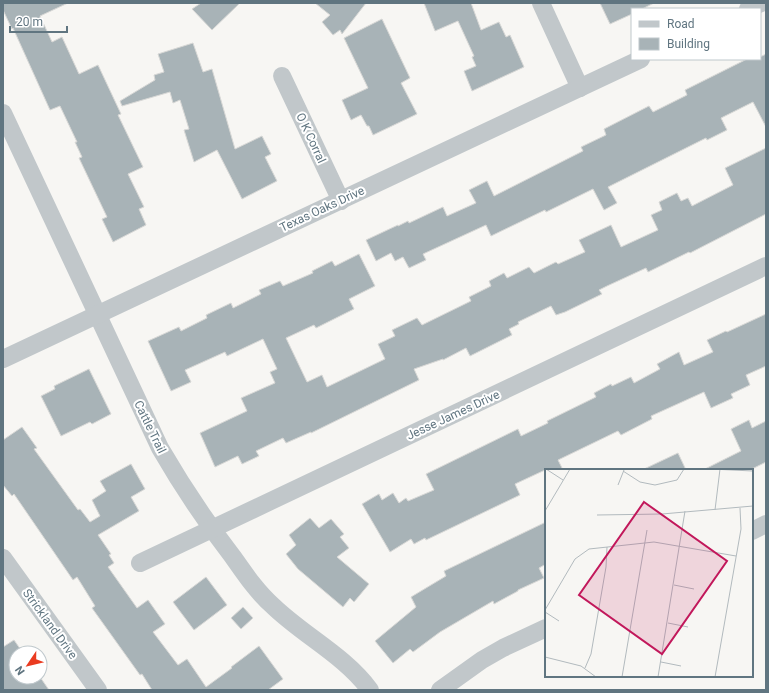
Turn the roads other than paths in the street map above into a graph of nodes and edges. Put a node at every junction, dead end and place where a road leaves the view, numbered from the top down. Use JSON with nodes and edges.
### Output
{"nodes":[{"id":1,"x":541,"y":3,"type":"edge"},
{"id":2,"x":761,"y":3,"type":"edge"},
{"id":3,"x":750,"y":8,"type":"edge"},
{"id":4,"x":639,"y":60,"type":"edge"},
{"id":5,"x":282,"y":76,"type":"dead end"},
{"id":6,"x":580,"y":88,"type":"junction"},
{"id":7,"x":3,"y":113,"type":"edge"},
{"id":8,"x":341,"y":201,"type":"junction"},
{"id":9,"x":766,"y":266,"type":"edge"},
{"id":10,"x":98,"y":314,"type":"junction"},
{"id":11,"x":3,"y":359,"type":"edge"},
{"id":12,"x":766,"y":524,"type":"edge"},
{"id":13,"x":212,"y":529,"type":"junction"},
{"id":14,"x":753,"y":530,"type":"edge"},
{"id":15,"x":3,"y":558,"type":"edge"},
{"id":16,"x":140,"y":563,"type":"dead end"},
{"id":17,"x":545,"y":628,"type":"edge"},
{"id":18,"x":98,"y":690,"type":"edge"},
{"id":19,"x":370,"y":690,"type":"edge"},
{"id":20,"x":440,"y":690,"type":"edge"}],
"edges":[{"from":1,"to":6,"type":"street"},
{"from":2,"to":3,"type":"street"},
{"from":4,"to":6,"type":"street","name":"Texas Oaks Drive"},
{"from":5,"to":8,"type":"street","name":"O K Corral"},
{"from":6,"to":8,"type":"street","name":"Texas Oaks Drive"},
{"from":7,"to":10,"type":"street","name":"Cattle Trail"},
{"from":8,"to":10,"type":"street","name":"Texas Oaks Drive"},
{"from":9,"to":13,"type":"street","name":"Jesse James Drive"},
{"from":10,"to":11,"type":"street","name":"Texas Oaks Drive"},
{"from":10,"to":13,"type":"street","name":"Cattle Trail"},
{"from":12,"to":14,"type":"street"},
{"from":13,"to":16,"type":"street","name":"Jesse James Drive"},
{"from":13,"to":19,"type":"street","name":"Cattle Trail"},
{"from":15,"to":18,"type":"street","name":"Strickland Drive"},
{"from":17,"to":20,"type":"street"}]}
